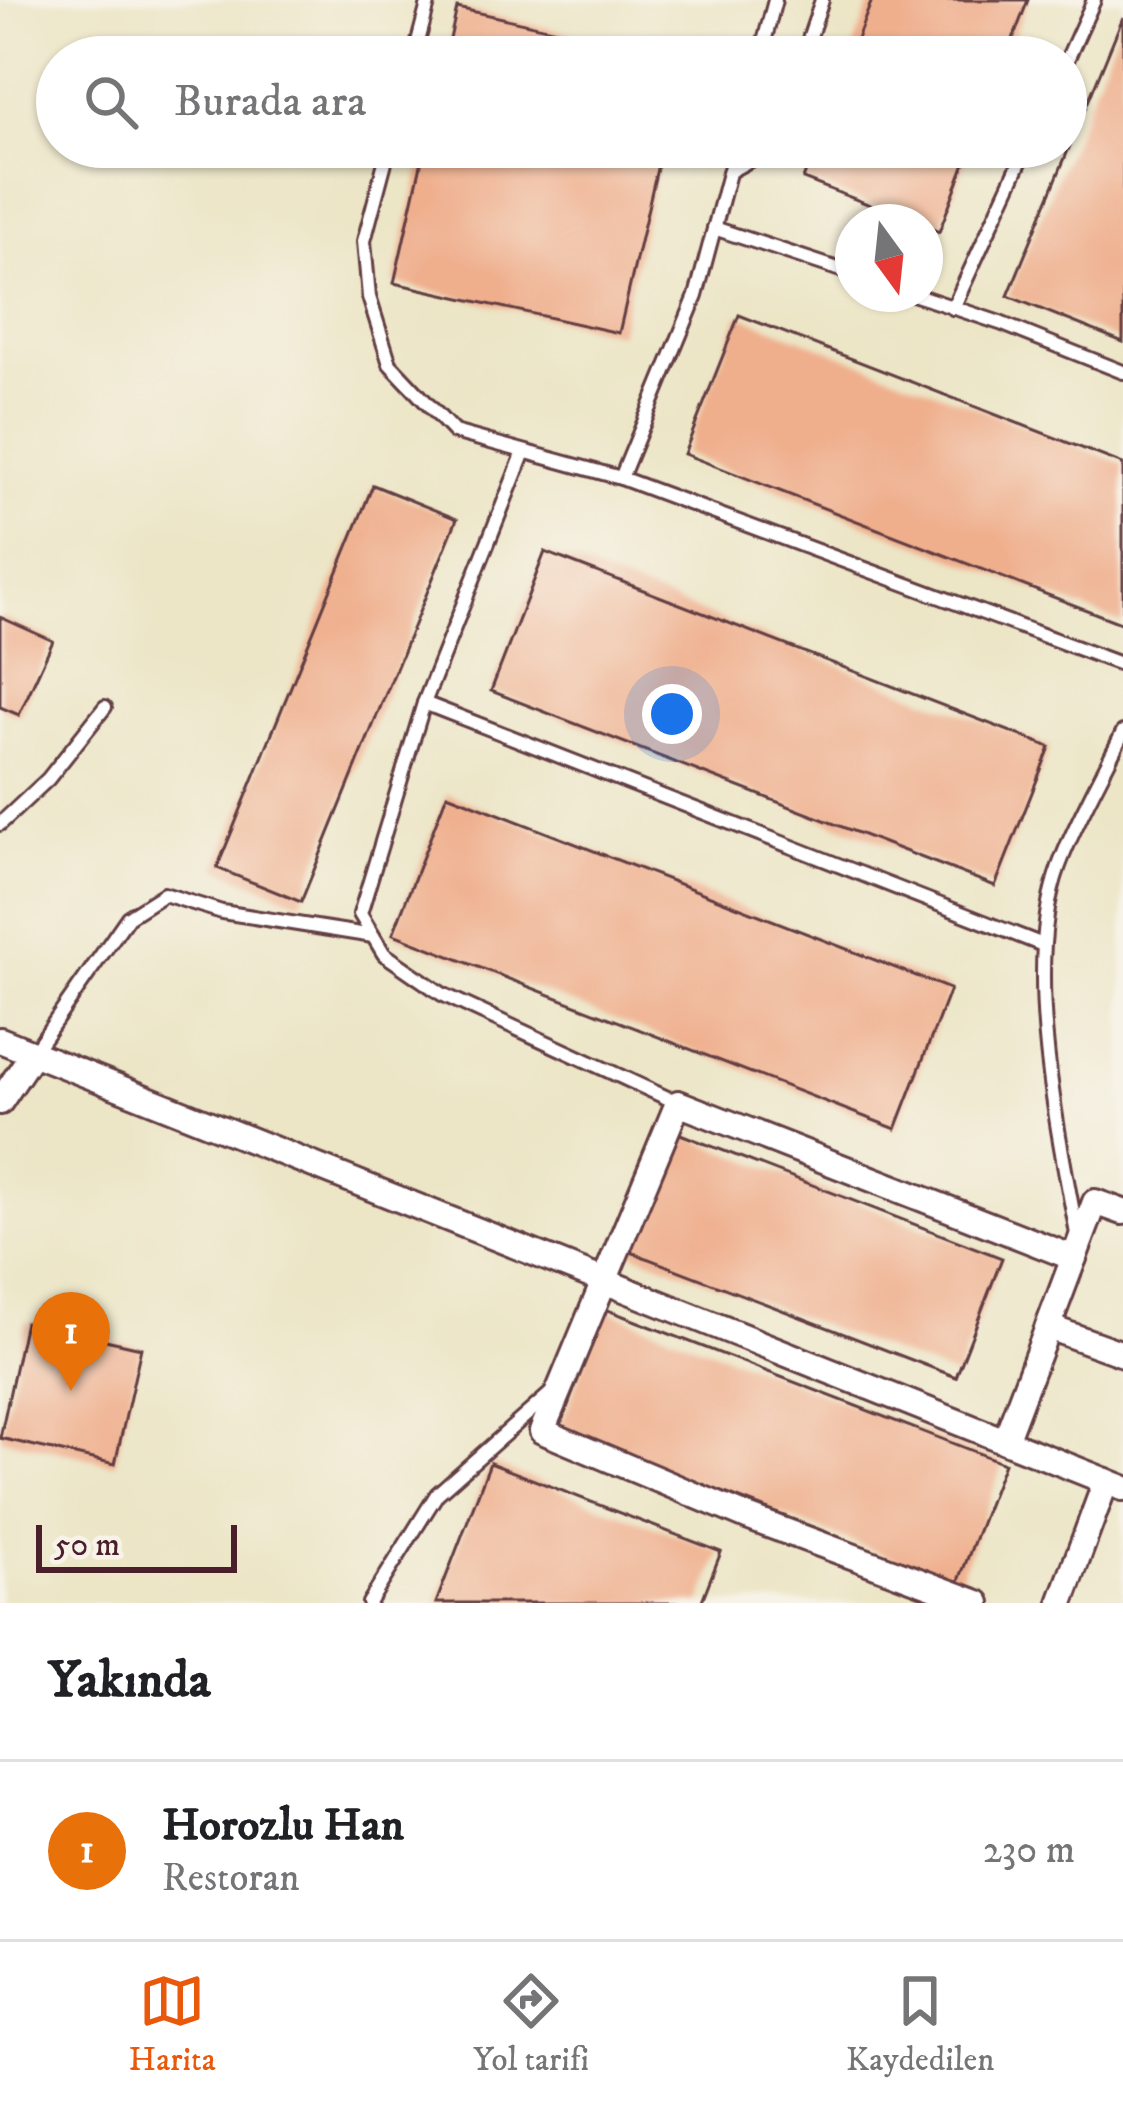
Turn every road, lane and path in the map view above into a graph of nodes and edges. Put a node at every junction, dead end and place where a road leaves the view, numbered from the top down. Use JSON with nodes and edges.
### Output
{"nodes":[{"id":1,"x":429,"y":0,"type":"edge"},
{"id":2,"x":775,"y":0,"type":"edge"},
{"id":3,"x":822,"y":0,"type":"edge"},
{"id":4,"x":1094,"y":0,"type":"edge"},
{"id":5,"x":420,"y":36,"type":"edge"},
{"id":6,"x":766,"y":36,"type":"edge"},
{"id":7,"x":810,"y":36,"type":"edge"},
{"id":8,"x":1078,"y":36,"type":"edge"},
{"id":9,"x":383,"y":168,"type":"edge"},
{"id":10,"x":734,"y":168,"type":"edge"},
{"id":11,"x":1017,"y":168,"type":"edge"},
{"id":12,"x":730,"y":170,"type":"joint"},
{"id":13,"x":714,"y":228,"type":"junction"},
{"id":14,"x":835,"y":268,"type":"edge"},
{"id":15,"x":943,"y":304,"type":"edge"},
{"id":16,"x":953,"y":308,"type":"junction"},
{"id":17,"x":1123,"y":372,"type":"edge"},
{"id":18,"x":524,"y":452,"type":"junction"},
{"id":19,"x":621,"y":478,"type":"junction"},
{"id":20,"x":1123,"y":665,"type":"edge"},
{"id":21,"x":424,"y":703,"type":"junction"},
{"id":22,"x":105,"y":707,"type":"dead end"},
{"id":23,"x":1123,"y":732,"type":"edge"},
{"id":24,"x":0,"y":824,"type":"edge"},
{"id":25,"x":373,"y":936,"type":"junction"},
{"id":26,"x":1043,"y":945,"type":"junction"},
{"id":27,"x":0,"y":1040,"type":"edge"},
{"id":28,"x":33,"y":1053,"type":"junction"},
{"id":29,"x":0,"y":1102,"type":"edge"},
{"id":30,"x":679,"y":1103,"type":"junction"},
{"id":31,"x":1123,"y":1212,"type":"edge"},
{"id":32,"x":1077,"y":1251,"type":"junction"},
{"id":33,"x":607,"y":1282,"type":"junction"},
{"id":34,"x":1048,"y":1327,"type":"junction"},
{"id":35,"x":1123,"y":1354,"type":"edge"},
{"id":36,"x":563,"y":1383,"type":"junction"},
{"id":37,"x":1005,"y":1441,"type":"junction"},
{"id":38,"x":1114,"y":1485,"type":"edge"},
{"id":39,"x":369,"y":1603,"type":"edge"},
{"id":40,"x":978,"y":1603,"type":"edge"},
{"id":41,"x":1061,"y":1603,"type":"edge"}],
"edges":[{"from":1,"to":5,"type":"lane"},
{"from":2,"to":6,"type":"lane"},
{"from":3,"to":7,"type":"lane"},
{"from":4,"to":8,"type":"lane"},
{"from":9,"to":18,"type":"lane"},
{"from":10,"to":12,"type":"lane"},
{"from":11,"to":16,"type":"lane"},
{"from":12,"to":13,"type":"lane"},
{"from":13,"to":14,"type":"lane"},
{"from":13,"to":19,"type":"lane"},
{"from":15,"to":16,"type":"lane"},
{"from":16,"to":17,"type":"lane"},
{"from":18,"to":19,"type":"lane"},
{"from":18,"to":21,"type":"lane"},
{"from":19,"to":20,"type":"lane"},
{"from":21,"to":25,"type":"lane"},
{"from":21,"to":26,"type":"lane"},
{"from":22,"to":24,"type":"lane"},
{"from":23,"to":26,"type":"lane"},
{"from":25,"to":28,"type":"lane"},
{"from":25,"to":30,"type":"lane"},
{"from":26,"to":32,"type":"lane"},
{"from":27,"to":28,"type":"street"},
{"from":28,"to":29,"type":"street"},
{"from":28,"to":33,"type":"street"},
{"from":30,"to":32,"type":"street"},
{"from":30,"to":33,"type":"street"},
{"from":31,"to":32,"type":"street"},
{"from":32,"to":34,"type":"street"},
{"from":33,"to":36,"type":"street"},
{"from":33,"to":37,"type":"street"},
{"from":34,"to":35,"type":"street"},
{"from":34,"to":37,"type":"street"},
{"from":36,"to":39,"type":"lane"},
{"from":36,"to":40,"type":"street"},
{"from":37,"to":38,"type":"street"},
{"from":38,"to":41,"type":"street"}]}
